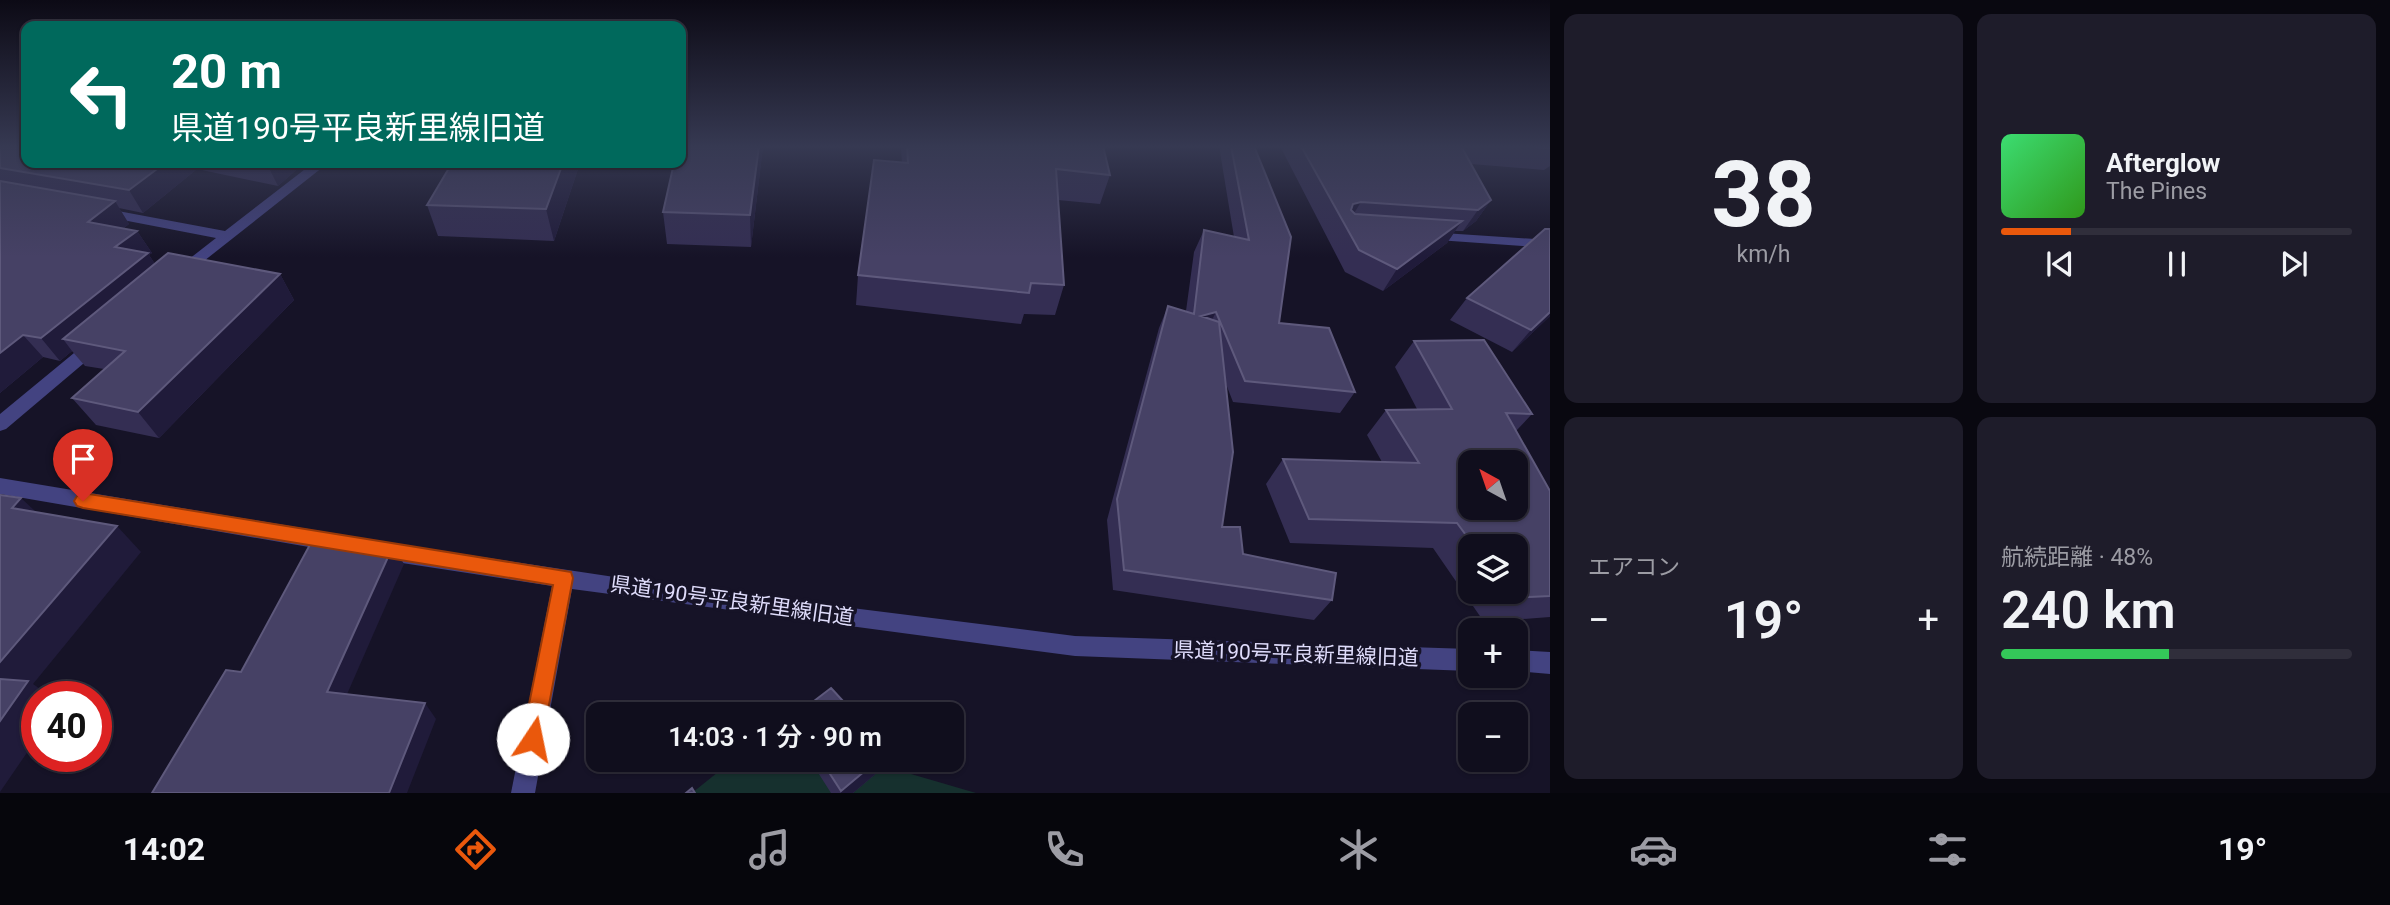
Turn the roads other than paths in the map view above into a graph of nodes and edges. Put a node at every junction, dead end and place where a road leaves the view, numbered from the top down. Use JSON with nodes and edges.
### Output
{"nodes":[{"id":1,"x":294,"y":183,"type":"edge"},
{"id":2,"x":93,"y":210,"type":"edge"},
{"id":3,"x":226,"y":234,"type":"junction"},
{"id":4,"x":1412,"y":235,"type":"edge"},
{"id":5,"x":1550,"y":244,"type":"edge"},
{"id":6,"x":164,"y":286,"type":"edge"},
{"id":7,"x":113,"y":329,"type":"edge"},
{"id":8,"x":0,"y":424,"type":"edge"},
{"id":9,"x":0,"y":486,"type":"edge"},
{"id":10,"x":564,"y":578,"type":"junction"},
{"id":11,"x":1458,"y":660,"type":"edge"},
{"id":12,"x":1528,"y":662,"type":"edge"},
{"id":13,"x":1550,"y":663,"type":"edge"},
{"id":14,"x":523,"y":793,"type":"edge"}],
"edges":[{"from":1,"to":3,"type":"street"},
{"from":2,"to":3,"type":"street"},
{"from":3,"to":6,"type":"street"},
{"from":4,"to":5,"type":"street"},
{"from":7,"to":8,"type":"street"},
{"from":9,"to":10,"type":"street","name":"県道190号平良新里線旧道"},
{"from":10,"to":11,"type":"street","name":"県道190号平良新里線旧道"},
{"from":10,"to":14,"type":"street"},
{"from":12,"to":13,"type":"street"}]}
